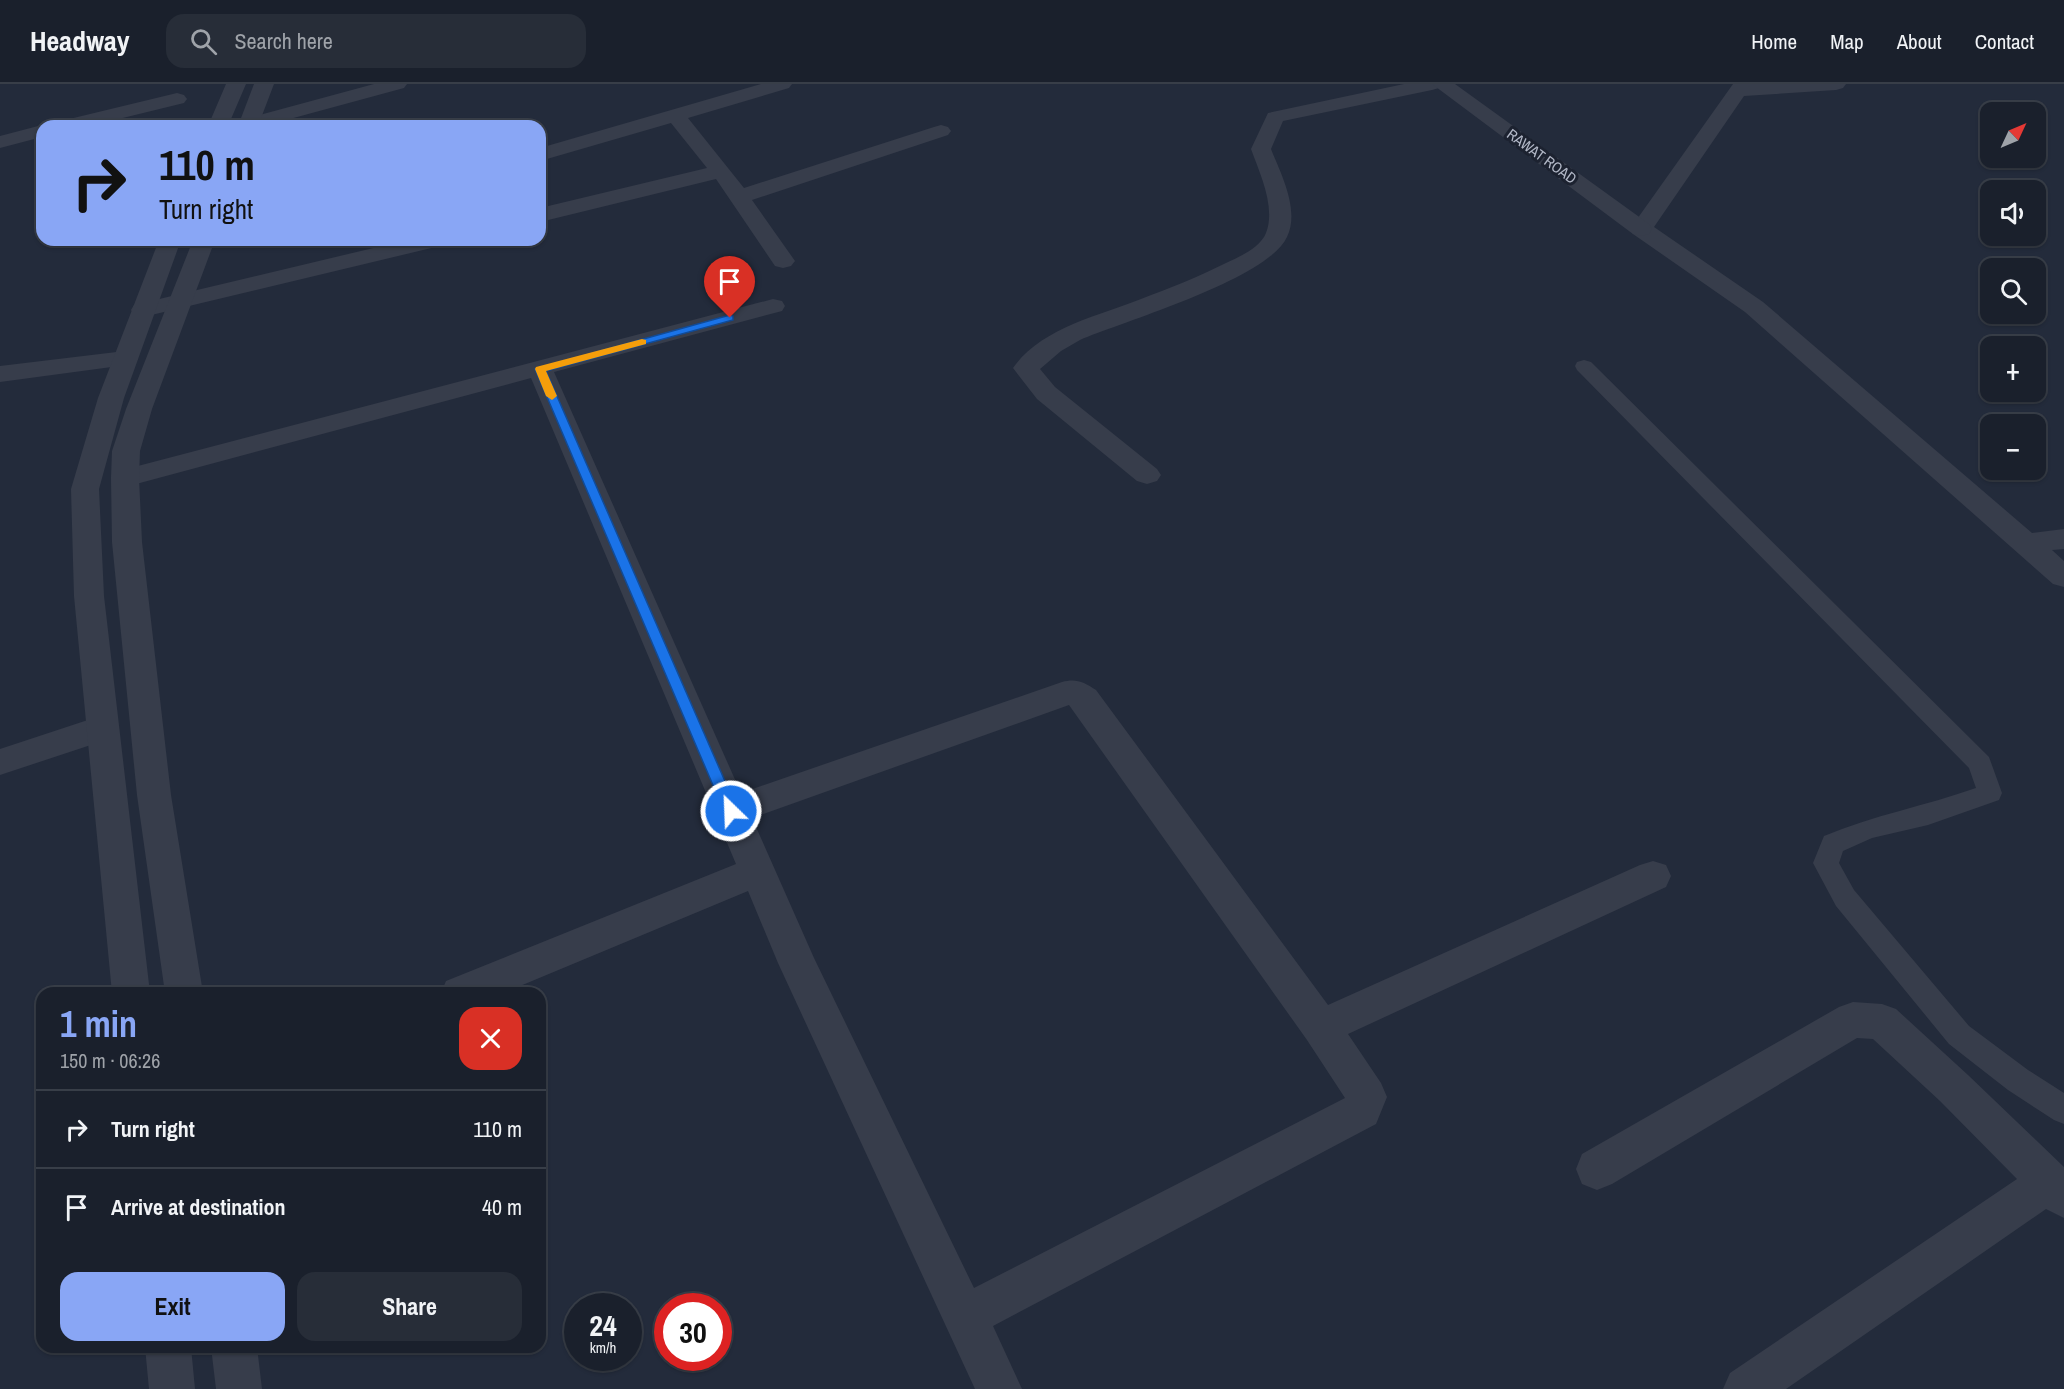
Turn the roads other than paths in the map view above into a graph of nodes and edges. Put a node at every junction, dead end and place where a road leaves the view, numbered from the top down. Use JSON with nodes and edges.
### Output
{"nodes":[{"id":1,"x":236,"y":84,"type":"edge"},
{"id":2,"x":264,"y":84,"type":"edge"},
{"id":3,"x":397,"y":84,"type":"edge"},
{"id":4,"x":782,"y":84,"type":"edge"},
{"id":5,"x":1431,"y":84,"type":"edge"},
{"id":6,"x":1442,"y":84,"type":"edge"},
{"id":7,"x":1836,"y":84,"type":"edge"},
{"id":8,"x":1740,"y":87,"type":"edge"},
{"id":9,"x":177,"y":99,"type":"dead end"},
{"id":10,"x":675,"y":115,"type":"junction"},
{"id":11,"x":89,"y":120,"type":"edge"},
{"id":12,"x":221,"y":120,"type":"edge"},
{"id":13,"x":250,"y":120,"type":"edge"},
{"id":14,"x":266,"y":120,"type":"edge"},
{"id":15,"x":940,"y":131,"type":"dead end"},
{"id":16,"x":36,"y":133,"type":"edge"},
{"id":17,"x":0,"y":142,"type":"edge"},
{"id":18,"x":546,"y":153,"type":"edge"},
{"id":19,"x":721,"y":171,"type":"junction"},
{"id":20,"x":739,"y":197,"type":"junction"},
{"id":21,"x":546,"y":214,"type":"edge"},
{"id":22,"x":1641,"y":229,"type":"junction"},
{"id":23,"x":168,"y":246,"type":"edge"},
{"id":24,"x":202,"y":246,"type":"edge"},
{"id":25,"x":411,"y":246,"type":"edge"},
{"id":26,"x":783,"y":261,"type":"dead end"},
{"id":27,"x":182,"y":301,"type":"junction"},
{"id":28,"x":773,"y":306,"type":"dead end"},
{"id":29,"x":143,"y":310,"type":"junction"},
{"id":30,"x":125,"y":359,"type":"junction"},
{"id":31,"x":1584,"y":366,"type":"dead end"},
{"id":32,"x":540,"y":369,"type":"junction"},
{"id":33,"x":0,"y":374,"type":"edge"},
{"id":34,"x":1147,"y":475,"type":"dead end"},
{"id":35,"x":124,"y":478,"type":"junction"},
{"id":36,"x":2064,"y":539,"type":"edge"},
{"id":37,"x":2027,"y":544,"type":"junction"},
{"id":38,"x":2064,"y":576,"type":"edge"},
{"id":39,"x":103,"y":728,"type":"junction"},
{"id":40,"x":0,"y":762,"type":"edge"},
{"id":41,"x":731,"y":811,"type":"junction"},
{"id":42,"x":757,"y":871,"type":"junction"},
{"id":43,"x":1653,"y":876,"type":"dead end"},
{"id":44,"x":130,"y":987,"type":"edge"},
{"id":45,"x":183,"y":987,"type":"edge"},
{"id":46,"x":475,"y":987,"type":"edge"},
{"id":47,"x":1321,"y":1027,"type":"junction"},
{"id":48,"x":2064,"y":1110,"type":"edge"},
{"id":49,"x":1597,"y":1169,"type":"dead end"},
{"id":50,"x":2056,"y":1189,"type":"edge"},
{"id":51,"x":965,"y":1317,"type":"junction"},
{"id":52,"x":169,"y":1353,"type":"edge"},
{"id":53,"x":235,"y":1353,"type":"edge"},
{"id":54,"x":172,"y":1389,"type":"edge"},
{"id":55,"x":239,"y":1389,"type":"edge"},
{"id":56,"x":999,"y":1389,"type":"edge"},
{"id":57,"x":1746,"y":1389,"type":"edge"}],
"edges":[{"from":1,"to":12,"type":"street"},
{"from":2,"to":13,"type":"street"},
{"from":3,"to":14,"type":"street"},
{"from":4,"to":10,"type":"street"},
{"from":5,"to":34,"type":"street"},
{"from":6,"to":22,"type":"street","name":"RAWAT ROAD"},
{"from":7,"to":8,"type":"street"},
{"from":8,"to":22,"type":"street"},
{"from":9,"to":11,"type":"street"},
{"from":10,"to":18,"type":"street"},
{"from":10,"to":19,"type":"street"},
{"from":15,"to":20,"type":"street"},
{"from":16,"to":17,"type":"street"},
{"from":19,"to":20,"type":"street"},
{"from":19,"to":21,"type":"street"},
{"from":20,"to":26,"type":"street"},
{"from":22,"to":37,"type":"street","name":"RAWAT ROAD"},
{"from":23,"to":29,"type":"street"},
{"from":24,"to":27,"type":"street"},
{"from":25,"to":27,"type":"street"},
{"from":27,"to":29,"type":"street"},
{"from":27,"to":35,"type":"street"},
{"from":28,"to":32,"type":"street"},
{"from":29,"to":30,"type":"street"},
{"from":30,"to":33,"type":"street"},
{"from":30,"to":39,"type":"street"},
{"from":31,"to":48,"type":"lane"},
{"from":32,"to":35,"type":"street"},
{"from":32,"to":41,"type":"street"},
{"from":35,"to":45,"type":"street"},
{"from":36,"to":37,"type":"street"},
{"from":37,"to":38,"type":"street","name":"RAWAT ROAD"},
{"from":39,"to":40,"type":"street"},
{"from":39,"to":44,"type":"street"},
{"from":41,"to":42,"type":"street"},
{"from":41,"to":47,"type":"street"},
{"from":42,"to":46,"type":"street"},
{"from":42,"to":51,"type":"street"},
{"from":43,"to":47,"type":"street"},
{"from":47,"to":51,"type":"street"},
{"from":49,"to":50,"type":"street"},
{"from":50,"to":57,"type":"street"},
{"from":51,"to":56,"type":"street"},
{"from":52,"to":54,"type":"street"},
{"from":53,"to":55,"type":"street"}]}
